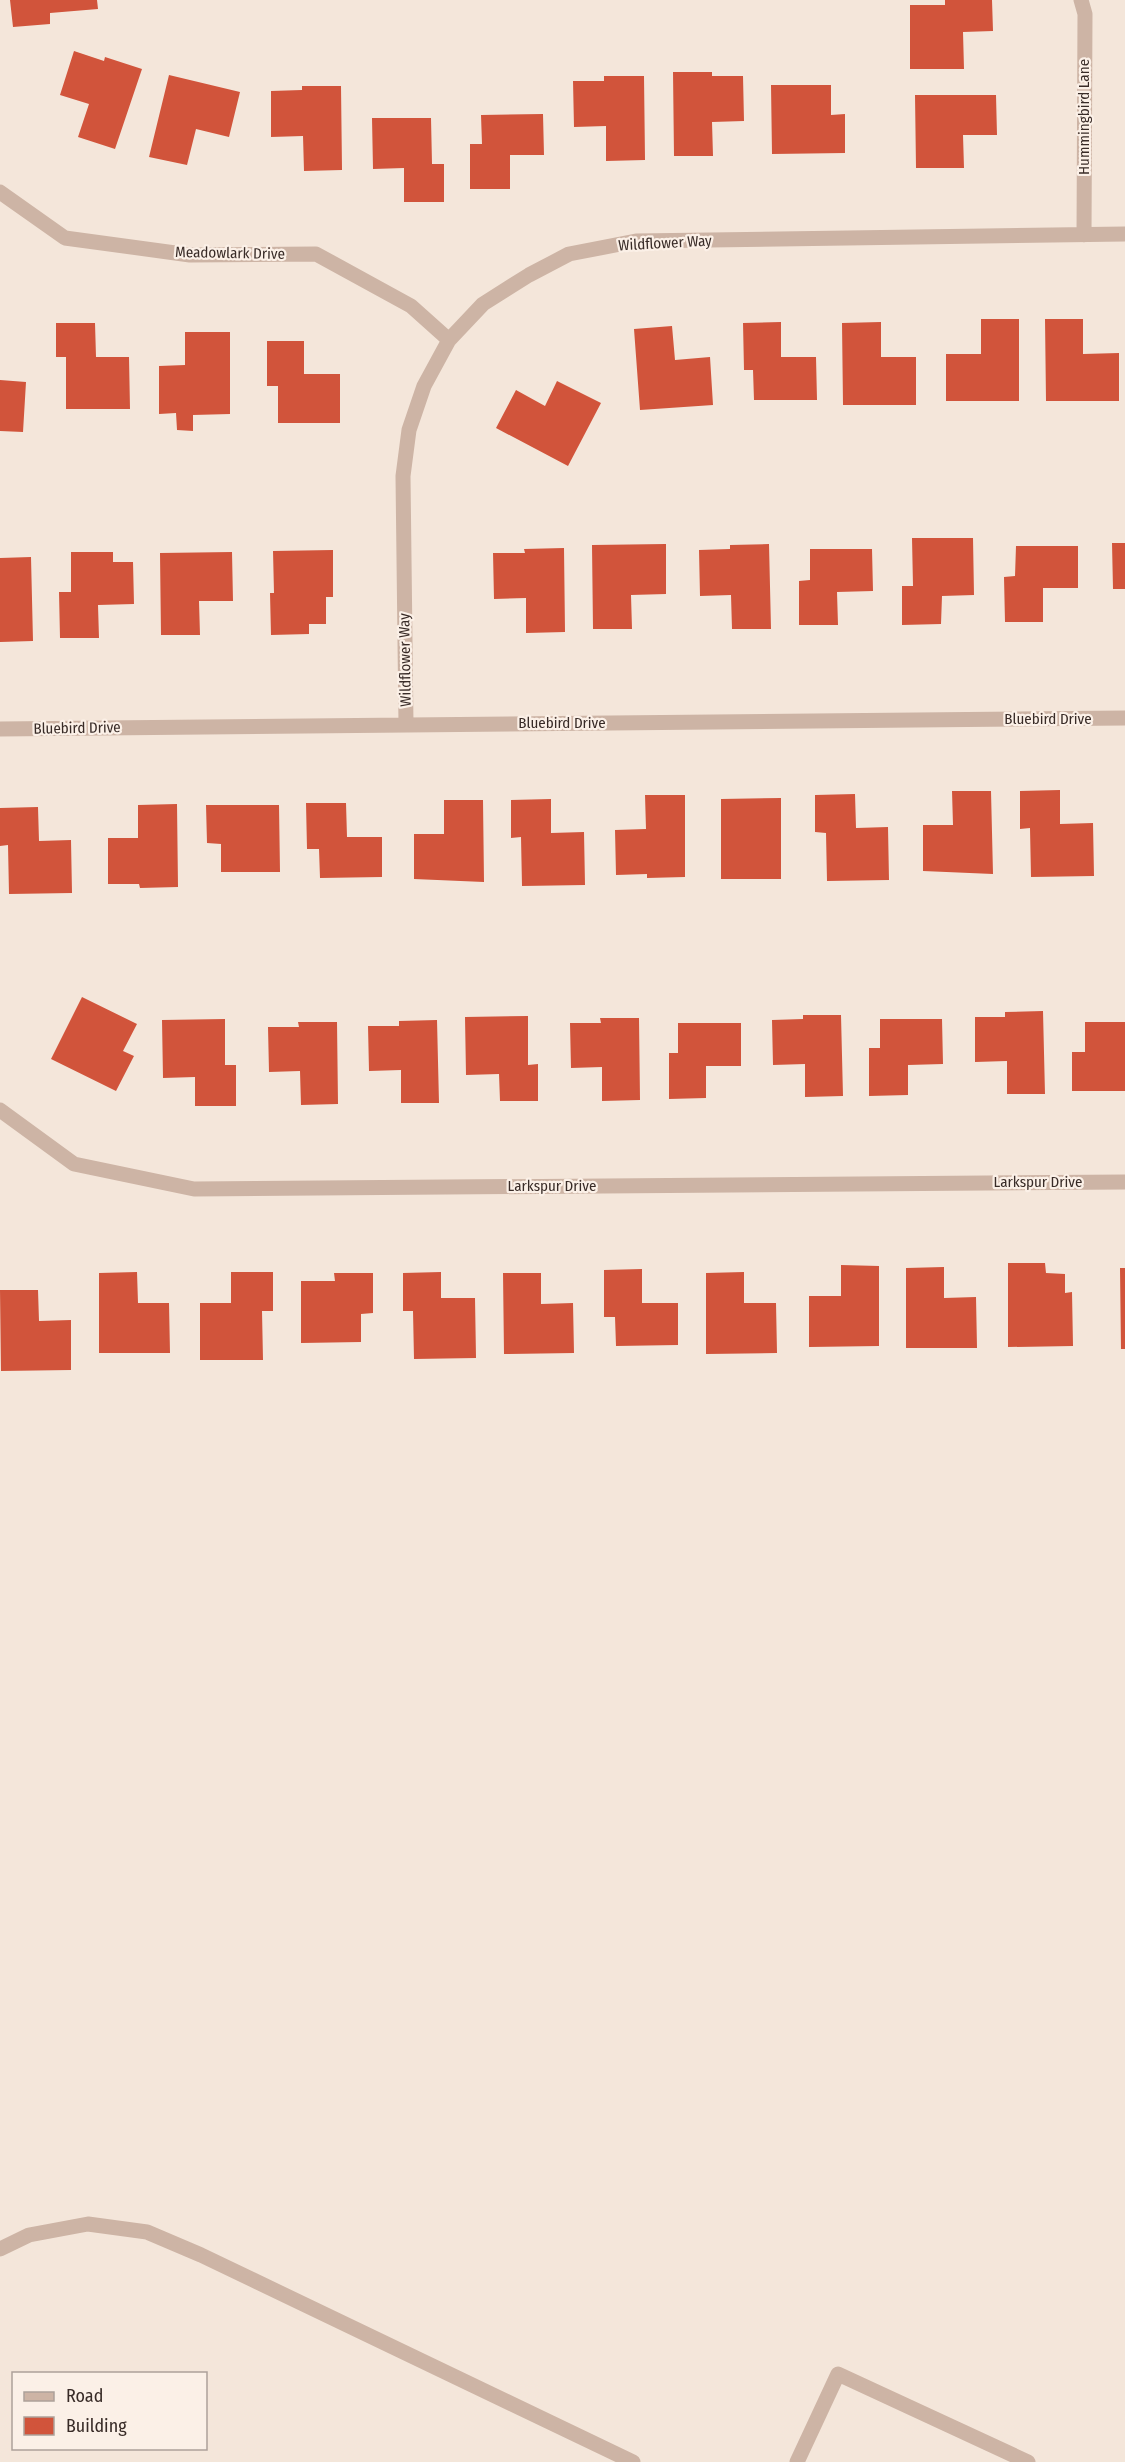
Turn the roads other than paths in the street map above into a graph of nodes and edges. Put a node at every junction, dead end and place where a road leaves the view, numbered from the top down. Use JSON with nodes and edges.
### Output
{"nodes":[{"id":1,"x":1081,"y":0,"type":"edge"},
{"id":2,"x":0,"y":192,"type":"edge"},
{"id":3,"x":1084,"y":234,"type":"junction"},
{"id":4,"x":1125,"y":234,"type":"edge"},
{"id":5,"x":449,"y":340,"type":"junction"},
{"id":6,"x":1125,"y":718,"type":"edge"},
{"id":7,"x":406,"y":724,"type":"junction"},
{"id":8,"x":0,"y":729,"type":"edge"},
{"id":9,"x":0,"y":1110,"type":"edge"},
{"id":10,"x":1125,"y":1182,"type":"edge"},
{"id":11,"x":0,"y":2249,"type":"edge"},
{"id":12,"x":616,"y":2458,"type":"edge"},
{"id":13,"x":633,"y":2462,"type":"edge"},
{"id":14,"x":797,"y":2462,"type":"edge"},
{"id":15,"x":1028,"y":2462,"type":"edge"}],
"edges":[{"from":1,"to":3,"type":"street","name":"Hummingbird Lane"},
{"from":2,"to":5,"type":"street","name":"Meadowlark Drive"},
{"from":3,"to":4,"type":"street","name":"Wildflower Way"},
{"from":3,"to":5,"type":"street","name":"Wildflower Way"},
{"from":5,"to":7,"type":"street","name":"Wildflower Way"},
{"from":6,"to":7,"type":"street","name":"Bluebird Drive"},
{"from":7,"to":8,"type":"street","name":"Bluebird Drive"},
{"from":9,"to":10,"type":"street","name":"Larkspur Drive"},
{"from":11,"to":12,"type":"street"},
{"from":12,"to":13,"type":"street"},
{"from":14,"to":15,"type":"street"}]}
